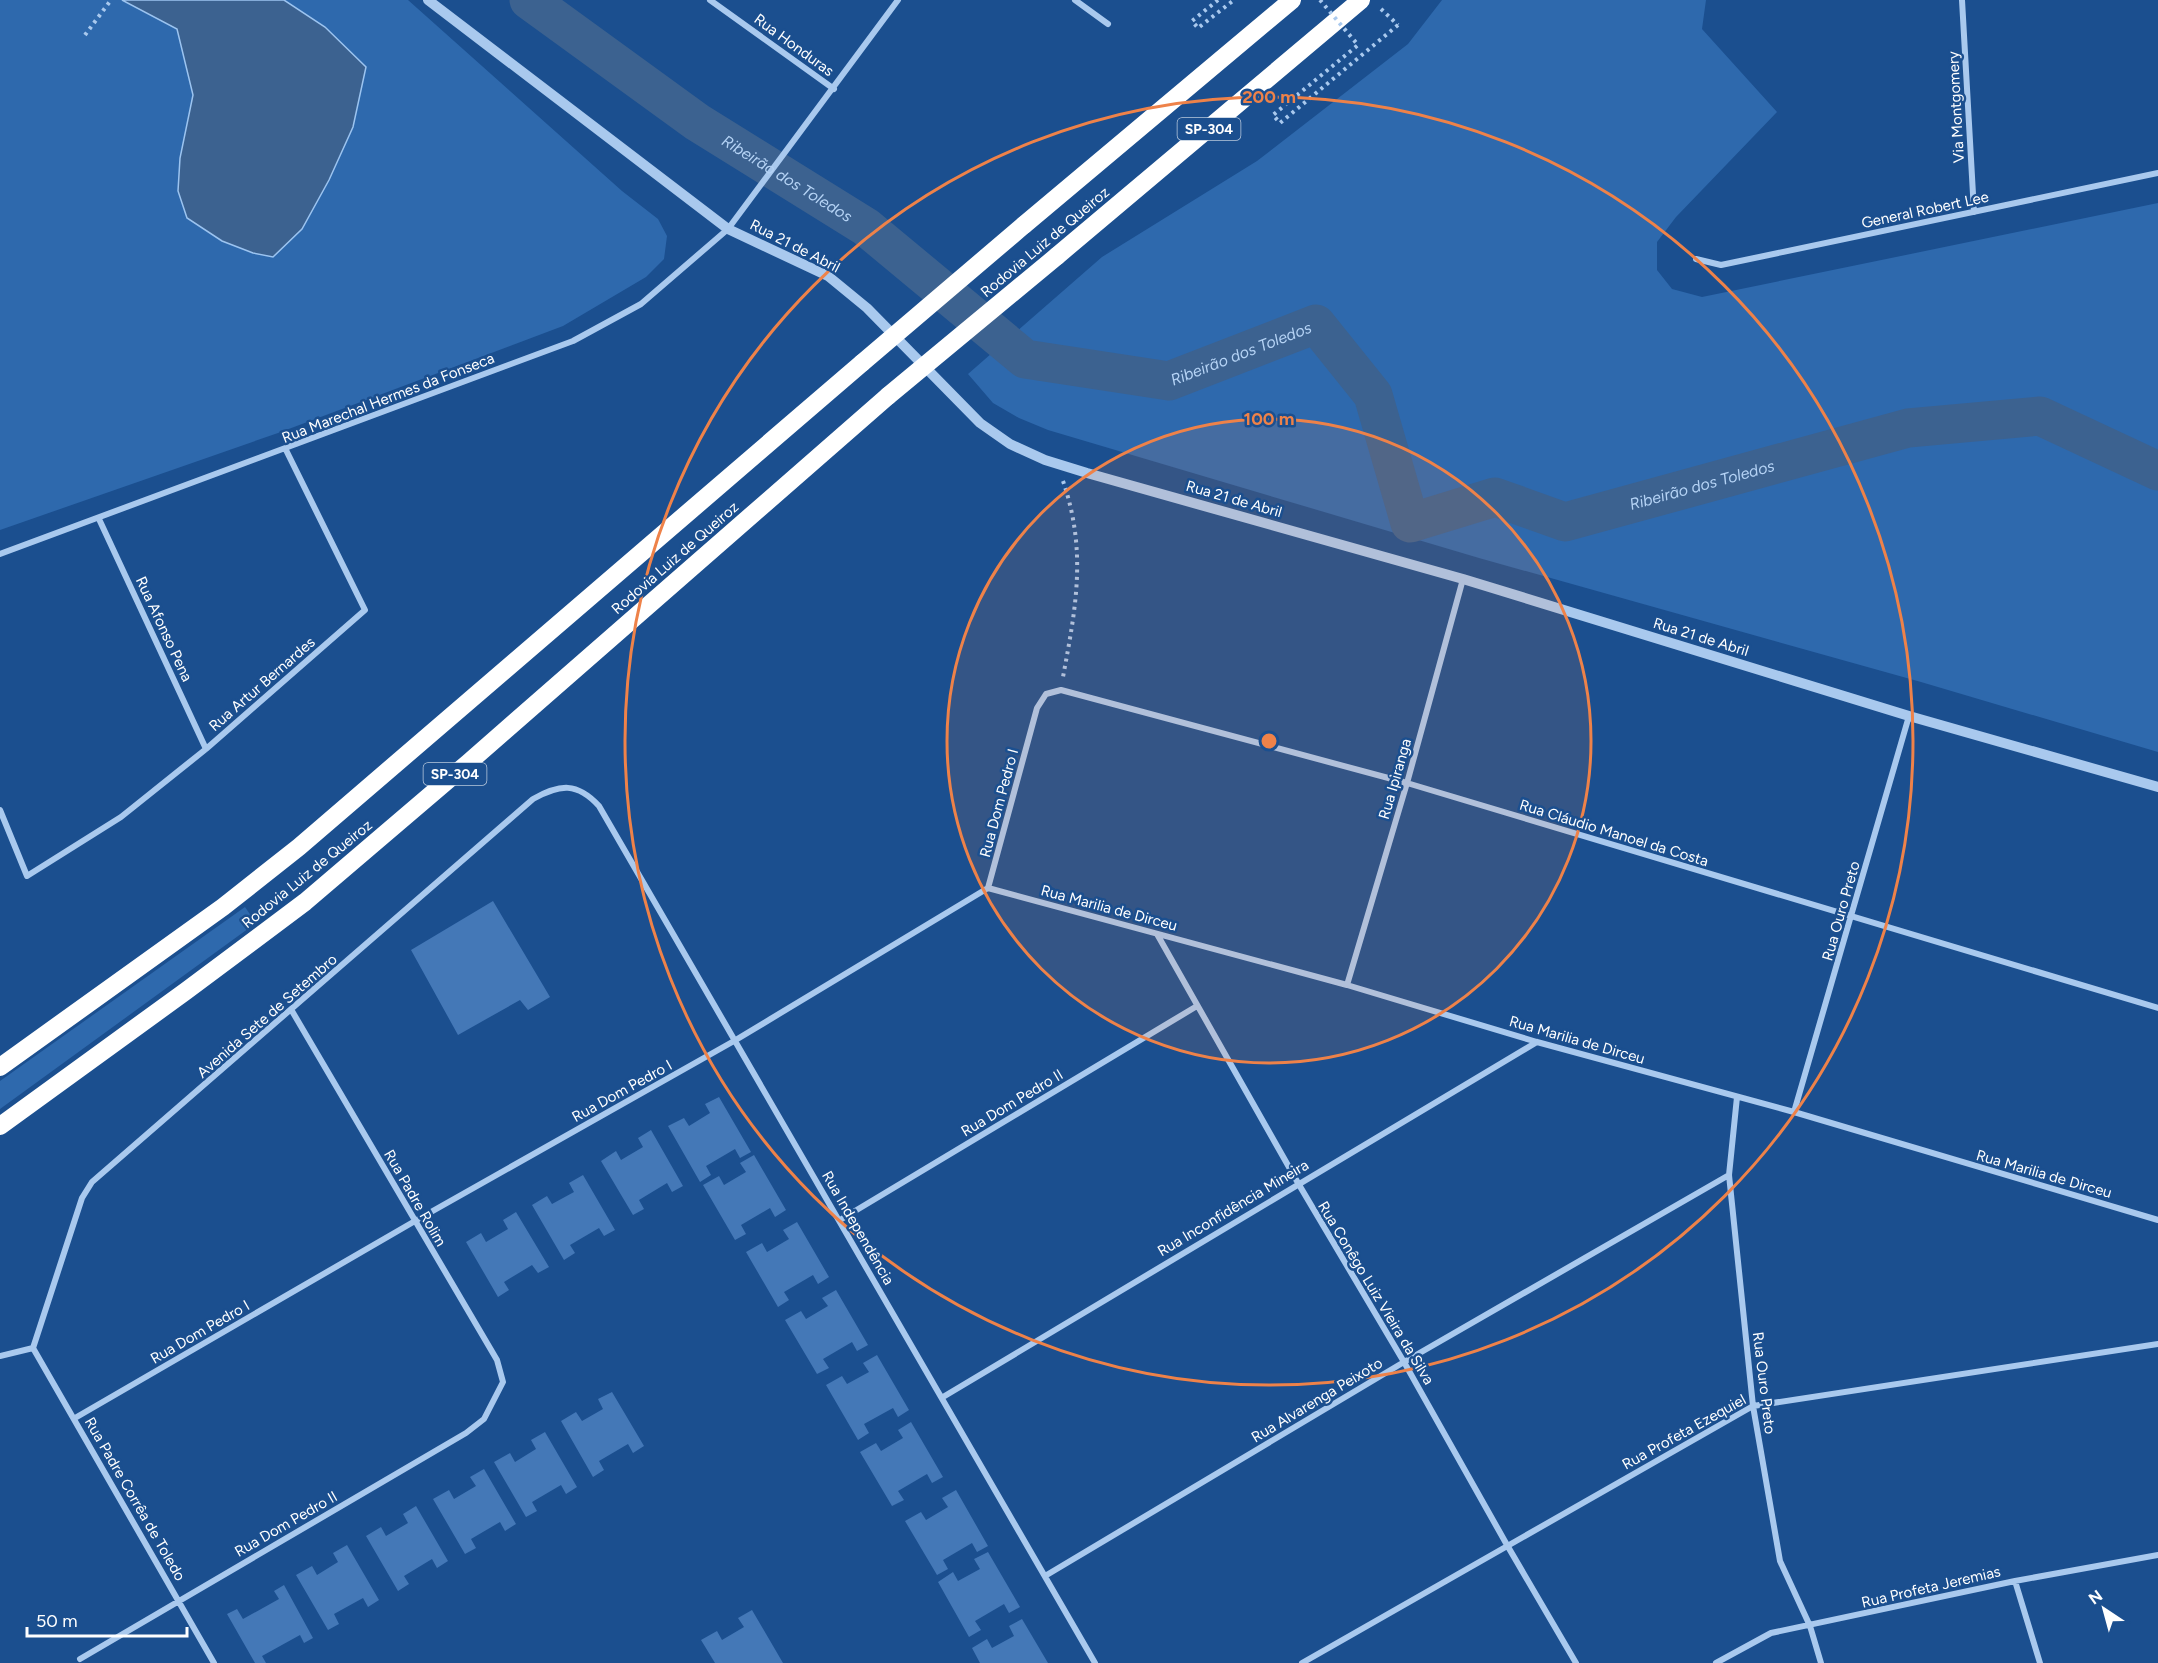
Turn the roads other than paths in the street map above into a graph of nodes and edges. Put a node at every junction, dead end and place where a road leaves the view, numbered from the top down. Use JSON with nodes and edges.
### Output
{"nodes":[{"id":1,"x":428,"y":0,"type":"edge"},
{"id":2,"x":710,"y":0,"type":"edge"},
{"id":3,"x":898,"y":0,"type":"edge"},
{"id":4,"x":1075,"y":0,"type":"edge"},
{"id":5,"x":1292,"y":0,"type":"edge"},
{"id":6,"x":1361,"y":0,"type":"edge"},
{"id":7,"x":1962,"y":0,"type":"edge"},
{"id":8,"x":1108,"y":24,"type":"dead end"},
{"id":9,"x":834,"y":89,"type":"junction"},
{"id":10,"x":2158,"y":173,"type":"edge"},
{"id":11,"x":1974,"y":212,"type":"junction"},
{"id":12,"x":728,"y":229,"type":"junction"},
{"id":13,"x":1696,"y":259,"type":"dead end"},
{"id":14,"x":286,"y":450,"type":"junction"},
{"id":15,"x":99,"y":519,"type":"junction"},
{"id":16,"x":0,"y":554,"type":"edge"},
{"id":17,"x":1463,"y":579,"type":"junction"},
{"id":18,"x":1061,"y":690,"type":"joint"},
{"id":19,"x":1909,"y":716,"type":"junction"},
{"id":20,"x":206,"y":749,"type":"junction"},
{"id":21,"x":1407,"y":783,"type":"junction"},
{"id":22,"x":2158,"y":788,"type":"edge"},
{"id":23,"x":599,"y":806,"type":"joint"},
{"id":24,"x":0,"y":810,"type":"edge"},
{"id":25,"x":988,"y":888,"type":"junction"},
{"id":26,"x":1852,"y":917,"type":"junction"},
{"id":27,"x":1157,"y":934,"type":"junction"},
{"id":28,"x":1347,"y":985,"type":"junction"},
{"id":29,"x":1197,"y":1006,"type":"junction"},
{"id":30,"x":2158,"y":1008,"type":"edge"},
{"id":31,"x":292,"y":1011,"type":"junction"},
{"id":32,"x":734,"y":1041,"type":"junction"},
{"id":33,"x":1537,"y":1042,"type":"junction"},
{"id":34,"x":0,"y":1067,"type":"edge"},
{"id":35,"x":1737,"y":1097,"type":"junction"},
{"id":36,"x":1794,"y":1112,"type":"junction"},
{"id":37,"x":0,"y":1126,"type":"edge"},
{"id":38,"x":1729,"y":1175,"type":"junction"},
{"id":39,"x":1298,"y":1184,"type":"junction"},
{"id":40,"x":840,"y":1220,"type":"junction"},
{"id":41,"x":2158,"y":1220,"type":"edge"},
{"id":42,"x":415,"y":1221,"type":"junction"},
{"id":43,"x":2158,"y":1344,"type":"edge"},
{"id":44,"x":33,"y":1348,"type":"junction"},
{"id":45,"x":0,"y":1356,"type":"edge"},
{"id":46,"x":1404,"y":1362,"type":"junction"},
{"id":47,"x":943,"y":1397,"type":"junction"},
{"id":48,"x":495,"y":1400,"type":"joint"},
{"id":49,"x":1753,"y":1406,"type":"junction"},
{"id":50,"x":75,"y":1418,"type":"junction"},
{"id":51,"x":1506,"y":1545,"type":"junction"},
{"id":52,"x":2158,"y":1555,"type":"edge"},
{"id":53,"x":1045,"y":1576,"type":"junction"},
{"id":54,"x":2015,"y":1581,"type":"junction"},
{"id":55,"x":179,"y":1600,"type":"junction"},
{"id":56,"x":1810,"y":1626,"type":"junction"},
{"id":57,"x":80,"y":1659,"type":"dead end"},
{"id":58,"x":214,"y":1663,"type":"edge"},
{"id":59,"x":1095,"y":1663,"type":"edge"},
{"id":60,"x":1302,"y":1663,"type":"edge"},
{"id":61,"x":1576,"y":1663,"type":"edge"},
{"id":62,"x":1716,"y":1663,"type":"edge"},
{"id":63,"x":1821,"y":1663,"type":"edge"},
{"id":64,"x":2040,"y":1663,"type":"edge"}],
"edges":[{"from":1,"to":12,"type":"street","name":"Rua 21 de Abril"},
{"from":2,"to":9,"type":"street","name":"Rua Honduras"},
{"from":3,"to":9,"type":"street"},
{"from":4,"to":8,"type":"street"},
{"from":5,"to":34,"type":"highway","name":"Rodovia Luiz de Queiroz","number":"SP-304","bridge":true},
{"from":6,"to":37,"type":"highway","name":"Rodovia Luiz de Queiroz","number":"SP-304","bridge":true},
{"from":7,"to":11,"type":"street","name":"Via Montgomery"},
{"from":9,"to":12,"type":"street","name":"Rua Marechal Hermes da Fonseca"},
{"from":10,"to":11,"type":"street","name":"General Robert Lee"},
{"from":11,"to":13,"type":"street","name":"General Robert Lee"},
{"from":12,"to":14,"type":"street","name":"Rua Marechal Hermes da Fonseca"},
{"from":12,"to":17,"type":"street","name":"Rua 21 de Abril"},
{"from":14,"to":15,"type":"street","name":"Rua Marechal Hermes da Fonseca"},
{"from":14,"to":20,"type":"street","name":"Rua Artur Bernardes"},
{"from":15,"to":16,"type":"street","name":"Rua Marechal Hermes da Fonseca"},
{"from":15,"to":20,"type":"street","name":"Rua Afonso Pena"},
{"from":17,"to":19,"type":"street","name":"Rua 21 de Abril"},
{"from":17,"to":21,"type":"street","name":"Rua Ipiranga"},
{"from":18,"to":21,"type":"street","name":"Rua Cláudio Manoel da Costa"},
{"from":18,"to":25,"type":"street","name":"Rua Dom Pedro I"},
{"from":19,"to":22,"type":"street","name":"Rua 21 de Abril"},
{"from":19,"to":26,"type":"street","name":"Rua Ouro Preto"},
{"from":20,"to":24,"type":"street","name":"Rua Artur Bernardes"},
{"from":21,"to":26,"type":"street","name":"Rua Cláudio Manoel da Costa"},
{"from":21,"to":28,"type":"street","name":"Rua Ipiranga"},
{"from":23,"to":31,"type":"street","name":"Avenida Sete de Setembro"},
{"from":23,"to":32,"type":"street","name":"Rua Independência"},
{"from":25,"to":27,"type":"street","name":"Rua Marilia de Dirceu"},
{"from":25,"to":32,"type":"street","name":"Rua Dom Pedro I"},
{"from":26,"to":30,"type":"street","name":"Rua Cláudio Manoel da Costa"},
{"from":26,"to":36,"type":"street","name":"Rua Ouro Preto"},
{"from":27,"to":28,"type":"street","name":"Rua Marilia de Dirceu"},
{"from":27,"to":29,"type":"street","name":"Rua Conêgo Luiz Vieira da Silva"},
{"from":28,"to":33,"type":"street","name":"Rua Marilia de Dirceu"},
{"from":29,"to":39,"type":"street","name":"Rua Conêgo Luiz Vieira da Silva"},
{"from":29,"to":40,"type":"street","name":"Rua Dom Pedro II"},
{"from":31,"to":42,"type":"street","name":"Rua Padre Rolim"},
{"from":31,"to":44,"type":"street","name":"Avenida Sete de Setembro"},
{"from":32,"to":40,"type":"street","name":"Rua Independência"},
{"from":32,"to":42,"type":"street","name":"Rua Dom Pedro I"},
{"from":33,"to":35,"type":"street","name":"Rua Marilia de Dirceu"},
{"from":33,"to":39,"type":"street","name":"Rua Inconfidência Mineira"},
{"from":35,"to":36,"type":"street","name":"Rua Marilia de Dirceu"},
{"from":35,"to":38,"type":"street","name":"Rua Ouro Preto"},
{"from":36,"to":41,"type":"street","name":"Rua Marilia de Dirceu"},
{"from":38,"to":46,"type":"street","name":"Rua Alvarenga Peixoto"},
{"from":38,"to":49,"type":"street","name":"Rua Ouro Preto"},
{"from":39,"to":46,"type":"street","name":"Rua Conêgo Luiz Vieira da Silva"},
{"from":39,"to":47,"type":"street","name":"Rua Inconfidência Mineira"},
{"from":40,"to":47,"type":"street","name":"Rua Independência"},
{"from":42,"to":48,"type":"street","name":"Rua Padre Rolim"},
{"from":42,"to":50,"type":"street","name":"Rua Dom Pedro I"},
{"from":43,"to":49,"type":"street","name":"Rua Profeta Ezequiel"},
{"from":44,"to":45,"type":"street"},
{"from":44,"to":50,"type":"street","name":"Rua Padre Corrêa de Toledo"},
{"from":46,"to":51,"type":"street","name":"Rua Conêgo Luiz Vieira da Silva"},
{"from":46,"to":53,"type":"street","name":"Rua Alvarenga Peixoto"},
{"from":47,"to":53,"type":"street","name":"Rua Independência"},
{"from":48,"to":55,"type":"street","name":"Rua Dom Pedro II"},
{"from":49,"to":51,"type":"street","name":"Rua Profeta Ezequiel"},
{"from":49,"to":56,"type":"street","name":"Rua Ouro Preto"},
{"from":50,"to":55,"type":"street","name":"Rua Padre Corrêa de Toledo"},
{"from":51,"to":60,"type":"street","name":"Rua Profeta Ezequiel"},
{"from":51,"to":61,"type":"street","name":"Rua Conêgo Luiz Vieira da Silva"},
{"from":52,"to":54,"type":"street","name":"Rua Profeta Jeremias"},
{"from":53,"to":59,"type":"street","name":"Rua Independência"},
{"from":54,"to":56,"type":"street","name":"Rua Profeta Jeremias"},
{"from":54,"to":64,"type":"street"},
{"from":55,"to":57,"type":"street","name":"Rua Dom Pedro II"},
{"from":55,"to":58,"type":"street","name":"Rua Padre Corrêa de Toledo"},
{"from":56,"to":62,"type":"street","name":"Rua Profeta Jeremias"},
{"from":56,"to":63,"type":"street","name":"Rua Ouro Preto"}]}
